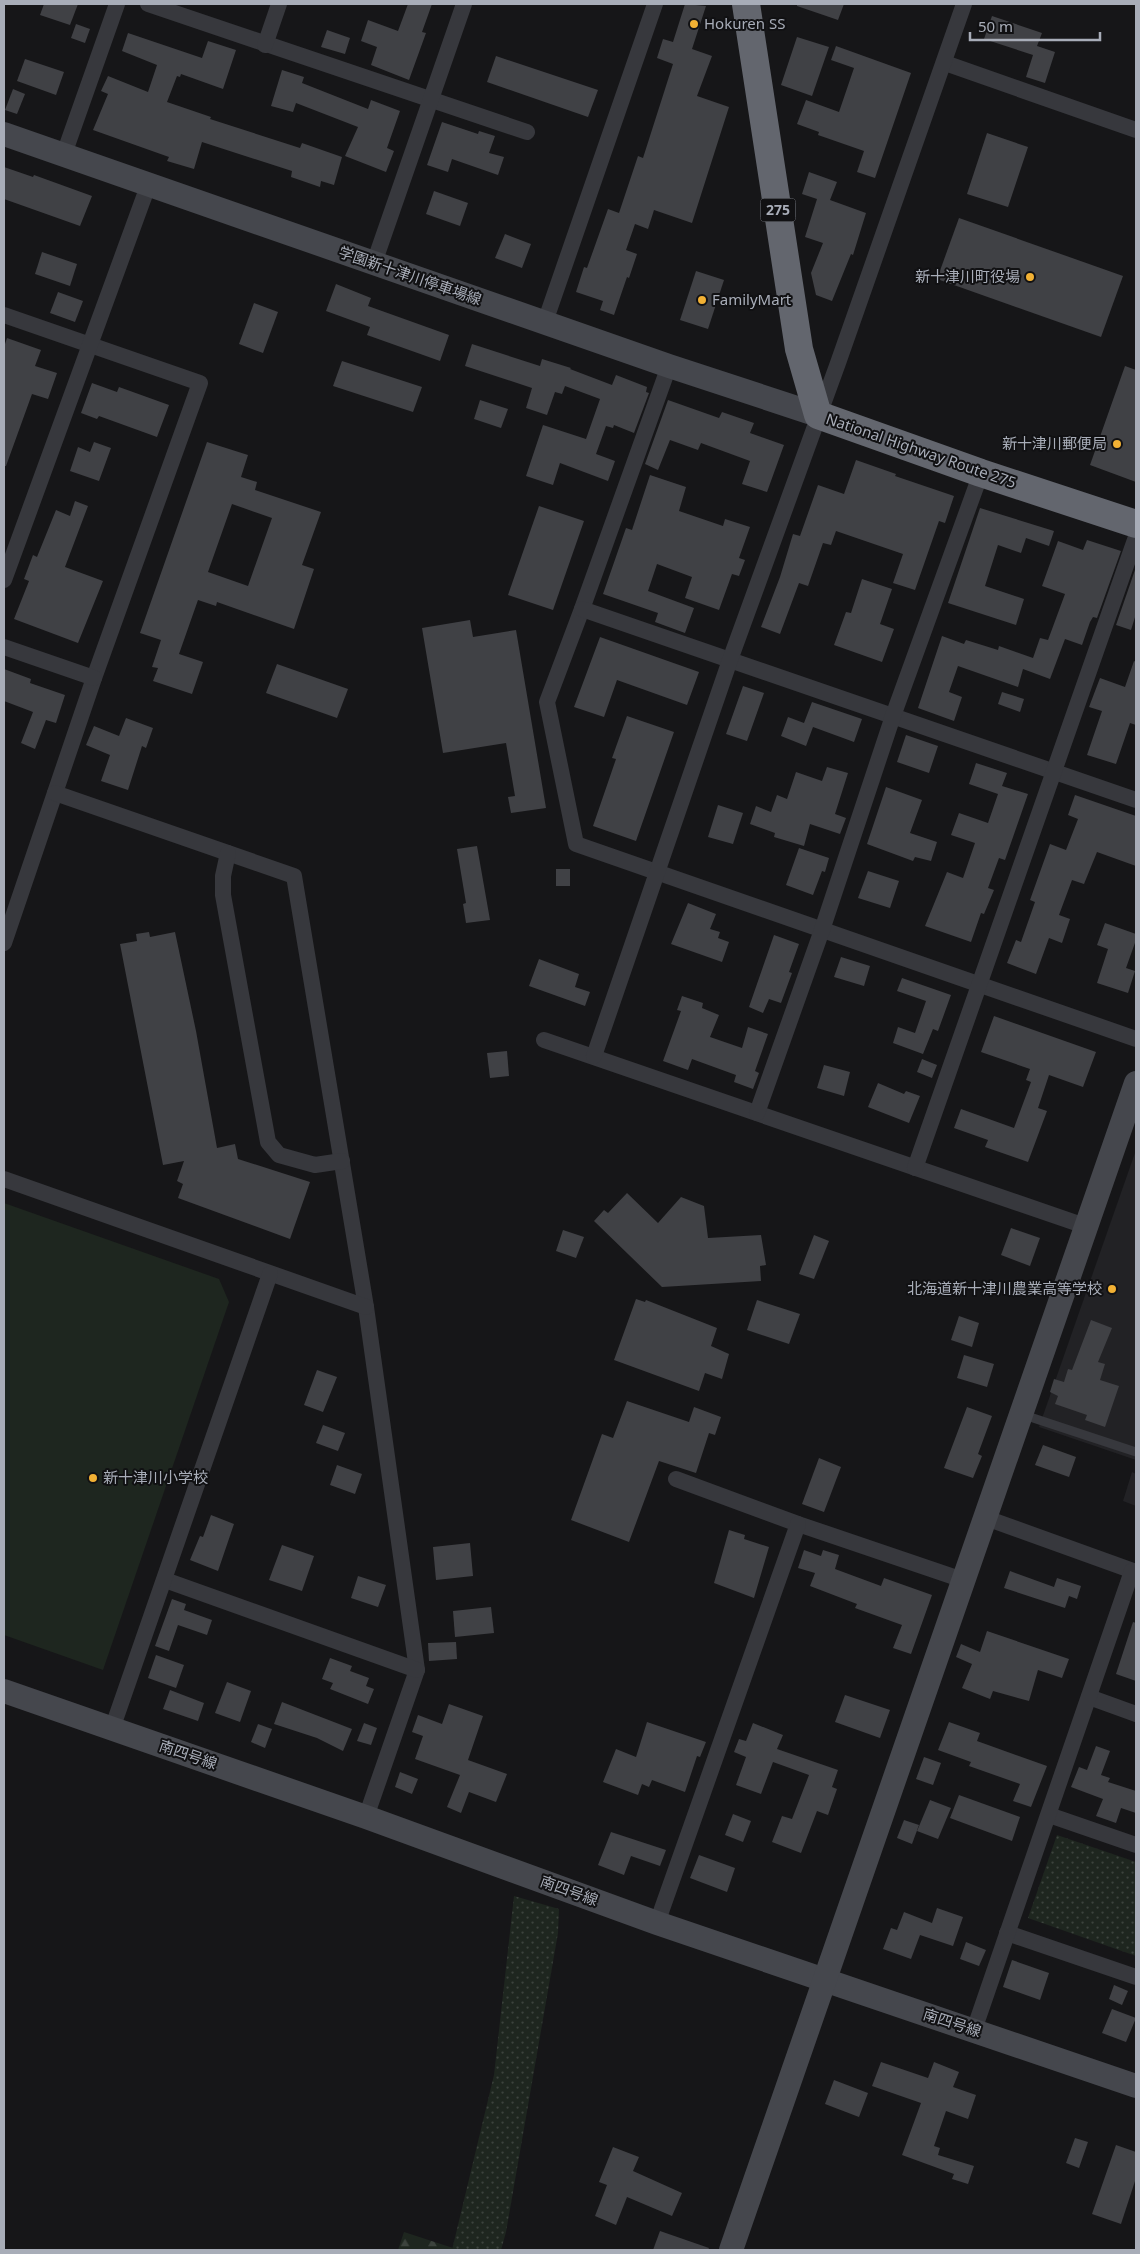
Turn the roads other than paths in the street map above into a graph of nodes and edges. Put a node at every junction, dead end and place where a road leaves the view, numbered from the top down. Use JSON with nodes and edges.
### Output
{"nodes":[{"id":1,"x":117,"y":4,"type":"edge"},
{"id":2,"x":148,"y":4,"type":"edge"},
{"id":3,"x":279,"y":4,"type":"edge"},
{"id":4,"x":464,"y":4,"type":"edge"},
{"id":5,"x":655,"y":4,"type":"edge"},
{"id":6,"x":746,"y":4,"type":"edge"},
{"id":7,"x":964,"y":4,"type":"edge"},
{"id":8,"x":265,"y":45,"type":"junction"},
{"id":9,"x":945,"y":63,"type":"junction"},
{"id":10,"x":432,"y":99,"type":"junction"},
{"id":11,"x":1136,"y":130,"type":"edge"},
{"id":12,"x":527,"y":132,"type":"dead end"},
{"id":13,"x":4,"y":134,"type":"edge"},
{"id":14,"x":64,"y":154,"type":"junction"},
{"id":15,"x":148,"y":186,"type":"junction"},
{"id":16,"x":374,"y":263,"type":"junction"},
{"id":17,"x":4,"y":315,"type":"edge"},
{"id":18,"x":545,"y":322,"type":"junction"},
{"id":19,"x":89,"y":344,"type":"junction"},
{"id":20,"x":669,"y":366,"type":"junction"},
{"id":21,"x":818,"y":414,"type":"junction"},
{"id":22,"x":981,"y":473,"type":"junction"},
{"id":23,"x":1136,"y":524,"type":"edge"},
{"id":24,"x":1136,"y":537,"type":"edge"},
{"id":25,"x":4,"y":580,"type":"edge"},
{"id":26,"x":582,"y":610,"type":"junction"},
{"id":27,"x":4,"y":647,"type":"edge"},
{"id":28,"x":730,"y":660,"type":"junction"},
{"id":29,"x":94,"y":678,"type":"junction"},
{"id":30,"x":894,"y":716,"type":"junction"},
{"id":31,"x":1053,"y":772,"type":"junction"},
{"id":32,"x":55,"y":793,"type":"junction"},
{"id":33,"x":1136,"y":800,"type":"edge"},
{"id":34,"x":228,"y":853,"type":"junction"},
{"id":35,"x":656,"y":872,"type":"junction"},
{"id":36,"x":822,"y":930,"type":"junction"},
{"id":37,"x":4,"y":943,"type":"edge"},
{"id":38,"x":979,"y":985,"type":"junction"},
{"id":39,"x":544,"y":1040,"type":"dead end"},
{"id":40,"x":1136,"y":1040,"type":"edge"},
{"id":41,"x":594,"y":1056,"type":"junction"},
{"id":42,"x":1136,"y":1083,"type":"edge"},
{"id":43,"x":757,"y":1114,"type":"junction"},
{"id":44,"x":1131,"y":1114,"type":"edge"},
{"id":45,"x":342,"y":1161,"type":"junction"},
{"id":46,"x":915,"y":1168,"type":"junction"},
{"id":47,"x":4,"y":1179,"type":"edge"},
{"id":48,"x":1085,"y":1226,"type":"junction"},
{"id":49,"x":270,"y":1274,"type":"junction"},
{"id":50,"x":366,"y":1307,"type":"junction"},
{"id":51,"x":1021,"y":1414,"type":"junction"},
{"id":52,"x":1136,"y":1452,"type":"edge"},
{"id":53,"x":676,"y":1479,"type":"dead end"},
{"id":54,"x":986,"y":1518,"type":"junction"},
{"id":55,"x":798,"y":1524,"type":"junction"},
{"id":56,"x":1134,"y":1572,"type":"edge"},
{"id":57,"x":165,"y":1580,"type":"junction"},
{"id":58,"x":963,"y":1580,"type":"junction"},
{"id":59,"x":417,"y":1670,"type":"junction"},
{"id":60,"x":4,"y":1691,"type":"edge"},
{"id":61,"x":1089,"y":1697,"type":"junction"},
{"id":62,"x":1136,"y":1714,"type":"edge"},
{"id":63,"x":112,"y":1729,"type":"junction"},
{"id":64,"x":1049,"y":1815,"type":"junction"},
{"id":65,"x":366,"y":1817,"type":"junction"},
{"id":66,"x":1136,"y":1845,"type":"edge"},
{"id":67,"x":657,"y":1923,"type":"junction"},
{"id":68,"x":1007,"y":1933,"type":"junction"},
{"id":69,"x":1136,"y":1977,"type":"edge"},
{"id":70,"x":827,"y":1981,"type":"junction"},
{"id":71,"x":974,"y":2030,"type":"junction"},
{"id":72,"x":1136,"y":2086,"type":"edge"},
{"id":73,"x":732,"y":2250,"type":"edge"}],
"edges":[{"from":1,"to":14,"type":"street"},
{"from":2,"to":8,"type":"street"},
{"from":3,"to":8,"type":"street"},
{"from":4,"to":10,"type":"street"},
{"from":5,"to":18,"type":"street"},
{"from":6,"to":21,"type":"highway","name":"National Highway Route 275","number":"275"},
{"from":7,"to":9,"type":"street"},
{"from":8,"to":10,"type":"street"},
{"from":9,"to":11,"type":"street"},
{"from":9,"to":21,"type":"street"},
{"from":10,"to":12,"type":"street"},
{"from":10,"to":16,"type":"street"},
{"from":13,"to":14,"type":"street","name":"学園新十津川停車場線"},
{"from":14,"to":15,"type":"street","name":"学園新十津川停車場線"},
{"from":15,"to":16,"type":"street","name":"学園新十津川停車場線"},
{"from":15,"to":19,"type":"street"},
{"from":16,"to":18,"type":"street","name":"学園新十津川停車場線"},
{"from":17,"to":19,"type":"street"},
{"from":18,"to":20,"type":"street","name":"学園新十津川停車場線"},
{"from":19,"to":25,"type":"street"},
{"from":19,"to":29,"type":"street"},
{"from":20,"to":21,"type":"street","name":"学園新十津川停車場線"},
{"from":20,"to":26,"type":"street"},
{"from":21,"to":22,"type":"highway","name":"National Highway Route 275"},
{"from":21,"to":28,"type":"street"},
{"from":22,"to":23,"type":"highway","name":"National Highway Route 275"},
{"from":22,"to":30,"type":"street"},
{"from":24,"to":31,"type":"street"},
{"from":26,"to":28,"type":"street"},
{"from":26,"to":35,"type":"street"},
{"from":27,"to":29,"type":"street"},
{"from":28,"to":30,"type":"street"},
{"from":28,"to":35,"type":"street"},
{"from":29,"to":32,"type":"street"},
{"from":30,"to":31,"type":"street"},
{"from":30,"to":36,"type":"street"},
{"from":31,"to":33,"type":"street"},
{"from":31,"to":38,"type":"street"},
{"from":32,"to":34,"type":"street"},
{"from":32,"to":37,"type":"street"},
{"from":34,"to":45,"type":"street"},
{"from":34,"to":45,"type":"street"},
{"from":35,"to":36,"type":"street"},
{"from":35,"to":41,"type":"street"},
{"from":36,"to":38,"type":"street"},
{"from":36,"to":43,"type":"street"},
{"from":38,"to":40,"type":"street"},
{"from":38,"to":46,"type":"street"},
{"from":39,"to":41,"type":"street"},
{"from":41,"to":43,"type":"street"},
{"from":42,"to":44,"type":"street"},
{"from":43,"to":46,"type":"street"},
{"from":44,"to":48,"type":"street"},
{"from":45,"to":50,"type":"street"},
{"from":46,"to":48,"type":"street"},
{"from":47,"to":49,"type":"street"},
{"from":48,"to":51,"type":"street"},
{"from":49,"to":50,"type":"street"},
{"from":49,"to":57,"type":"street"},
{"from":50,"to":59,"type":"street"},
{"from":51,"to":52,"type":"lane"},
{"from":51,"to":54,"type":"street"},
{"from":53,"to":55,"type":"street"},
{"from":54,"to":56,"type":"street"},
{"from":54,"to":58,"type":"street"},
{"from":55,"to":58,"type":"street"},
{"from":55,"to":67,"type":"street"},
{"from":56,"to":61,"type":"street"},
{"from":57,"to":59,"type":"street"},
{"from":57,"to":63,"type":"street"},
{"from":58,"to":70,"type":"street"},
{"from":59,"to":65,"type":"street"},
{"from":60,"to":63,"type":"street","name":"南四号線"},
{"from":61,"to":62,"type":"street"},
{"from":61,"to":64,"type":"street"},
{"from":63,"to":65,"type":"street","name":"南四号線"},
{"from":64,"to":66,"type":"street"},
{"from":64,"to":68,"type":"street"},
{"from":65,"to":67,"type":"street","name":"南四号線"},
{"from":67,"to":70,"type":"street","name":"南四号線"},
{"from":68,"to":69,"type":"street"},
{"from":68,"to":71,"type":"street"},
{"from":70,"to":71,"type":"street","name":"南四号線"},
{"from":70,"to":73,"type":"street"},
{"from":71,"to":72,"type":"street","name":"南四号線"}]}
